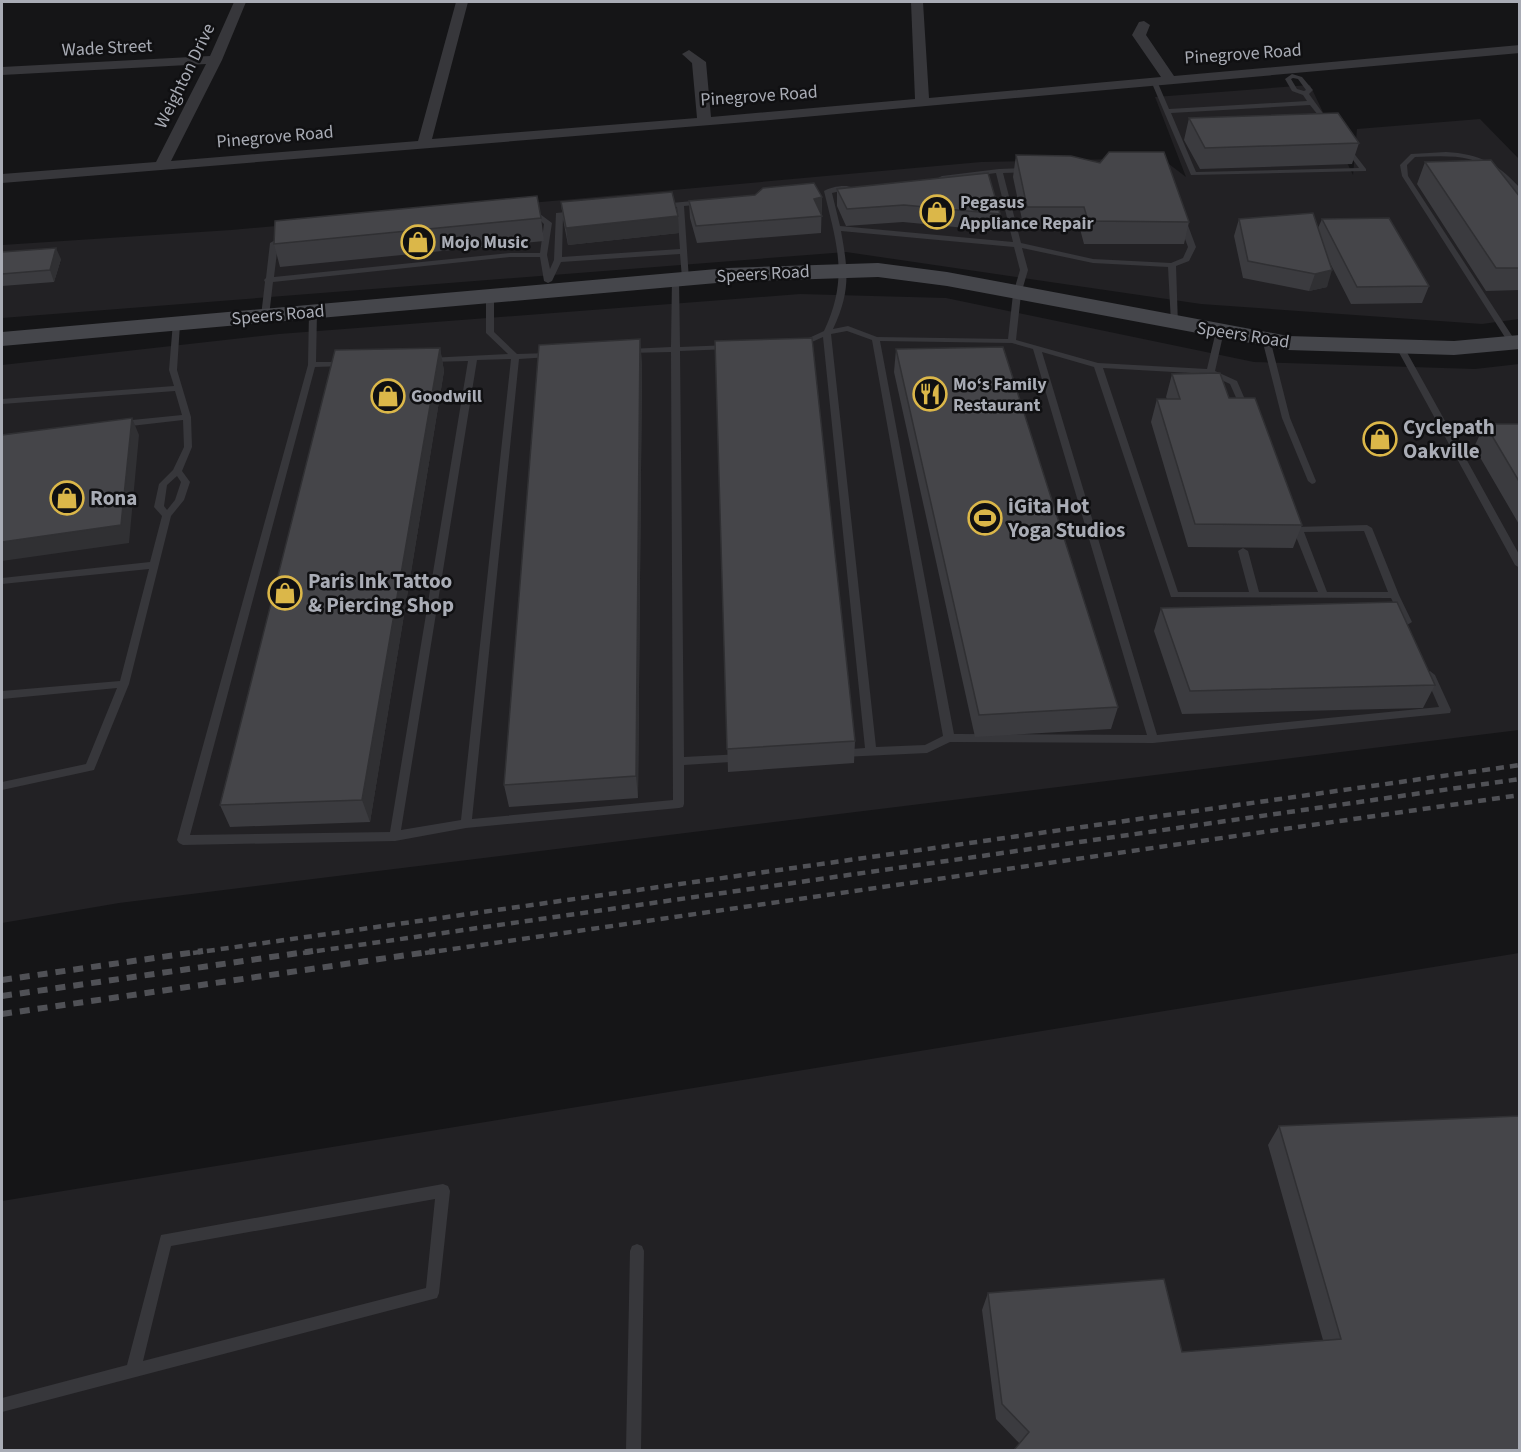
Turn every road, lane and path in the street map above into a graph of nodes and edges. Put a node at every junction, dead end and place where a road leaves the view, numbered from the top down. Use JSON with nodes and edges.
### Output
{"nodes":[{"id":1,"x":240,"y":2,"type":"edge"},
{"id":2,"x":462,"y":2,"type":"edge"},
{"id":3,"x":917,"y":2,"type":"edge"},
{"id":4,"x":1143,"y":25,"type":"dead end"},
{"id":5,"x":1520,"y":50,"type":"edge"},
{"id":6,"x":689,"y":54,"type":"dead end"},
{"id":7,"x":215,"y":60,"type":"junction"},
{"id":8,"x":2,"y":71,"type":"edge"},
{"id":9,"x":1290,"y":73,"type":"junction"},
{"id":10,"x":1161,"y":80,"type":"junction"},
{"id":11,"x":1305,"y":94,"type":"junction"},
{"id":12,"x":922,"y":102,"type":"junction"},
{"id":13,"x":1312,"y":103,"type":"junction"},
{"id":14,"x":1168,"y":111,"type":"junction"},
{"id":15,"x":704,"y":119,"type":"junction"},
{"id":16,"x":1317,"y":124,"type":"edge"},
{"id":17,"x":1328,"y":124,"type":"junction"},
{"id":18,"x":1188,"y":130,"type":"edge"},
{"id":19,"x":1176,"y":131,"type":"junction"},
{"id":20,"x":1335,"y":133,"type":"edge"},
{"id":21,"x":1342,"y":142,"type":"edge"},
{"id":22,"x":425,"y":143,"type":"junction"},
{"id":23,"x":161,"y":166,"type":"junction"},
{"id":24,"x":1034,"y":170,"type":"edge"},
{"id":25,"x":999,"y":171,"type":"junction"},
{"id":26,"x":2,"y":179,"type":"edge"},
{"id":27,"x":931,"y":179,"type":"edge"},
{"id":28,"x":862,"y":187,"type":"edge"},
{"id":29,"x":828,"y":191,"type":"junction"},
{"id":30,"x":817,"y":192,"type":"edge"},
{"id":31,"x":1520,"y":193,"type":"edge"},
{"id":32,"x":714,"y":201,"type":"edge"},
{"id":33,"x":680,"y":204,"type":"junction"},
{"id":34,"x":647,"y":207,"type":"edge"},
{"id":35,"x":1177,"y":207,"type":"edge"},
{"id":36,"x":581,"y":213,"type":"edge"},
{"id":37,"x":517,"y":218,"type":"edge"},
{"id":38,"x":837,"y":228,"type":"junction"},
{"id":39,"x":296,"y":237,"type":"edge"},
{"id":40,"x":1019,"y":245,"type":"junction"},
{"id":41,"x":684,"y":251,"type":"junction"},
{"id":42,"x":543,"y":255,"type":"junction"},
{"id":43,"x":558,"y":260,"type":"junction"},
{"id":44,"x":1172,"y":265,"type":"junction"},
{"id":45,"x":844,"y":271,"type":"junction"},
{"id":46,"x":681,"y":279,"type":"junction"},
{"id":47,"x":268,"y":280,"type":"junction"},
{"id":48,"x":548,"y":285,"type":"junction"},
{"id":49,"x":1017,"y":294,"type":"junction"},
{"id":50,"x":490,"y":296,"type":"junction"},
{"id":51,"x":313,"y":312,"type":"junction"},
{"id":52,"x":265,"y":316,"type":"junction"},
{"id":53,"x":1175,"y":323,"type":"junction"},
{"id":54,"x":177,"y":324,"type":"junction"},
{"id":55,"x":1220,"y":331,"type":"junction"},
{"id":56,"x":827,"y":332,"type":"junction"},
{"id":57,"x":2,"y":339,"type":"edge"},
{"id":58,"x":876,"y":339,"type":"junction"},
{"id":59,"x":1266,"y":339,"type":"junction"},
{"id":60,"x":1012,"y":341,"type":"junction"},
{"id":61,"x":1516,"y":342,"type":"edge"},
{"id":62,"x":786,"y":345,"type":"edge"},
{"id":63,"x":742,"y":347,"type":"edge"},
{"id":64,"x":1400,"y":347,"type":"junction"},
{"id":65,"x":1037,"y":348,"type":"junction"},
{"id":66,"x":676,"y":349,"type":"junction"},
{"id":67,"x":618,"y":352,"type":"edge"},
{"id":68,"x":561,"y":354,"type":"edge"},
{"id":69,"x":515,"y":356,"type":"junction"},
{"id":70,"x":473,"y":358,"type":"junction"},
{"id":71,"x":416,"y":361,"type":"edge"},
{"id":72,"x":358,"y":363,"type":"edge"},
{"id":73,"x":312,"y":365,"type":"junction"},
{"id":74,"x":1098,"y":365,"type":"junction"},
{"id":75,"x":1211,"y":372,"type":"junction"},
{"id":76,"x":179,"y":388,"type":"junction"},
{"id":77,"x":2,"y":402,"type":"edge"},
{"id":78,"x":187,"y":417,"type":"junction"},
{"id":79,"x":117,"y":424,"type":"edge"},
{"id":80,"x":1252,"y":425,"type":"edge"},
{"id":81,"x":177,"y":471,"type":"junction"},
{"id":82,"x":1312,"y":482,"type":"dead end"},
{"id":83,"x":167,"y":515,"type":"junction"},
{"id":84,"x":1294,"y":519,"type":"edge"},
{"id":85,"x":1298,"y":529,"type":"junction"},
{"id":86,"x":1243,"y":551,"type":"edge"},
{"id":87,"x":154,"y":565,"type":"junction"},
{"id":88,"x":1520,"y":565,"type":"edge"},
{"id":89,"x":2,"y":581,"type":"edge"},
{"id":90,"x":1256,"y":595,"type":"junction"},
{"id":91,"x":1324,"y":595,"type":"junction"},
{"id":92,"x":1394,"y":595,"type":"junction"},
{"id":93,"x":1413,"y":637,"type":"edge"},
{"id":94,"x":1427,"y":668,"type":"edge"},
{"id":95,"x":124,"y":684,"type":"junction"},
{"id":96,"x":2,"y":695,"type":"edge"},
{"id":97,"x":950,"y":738,"type":"junction"},
{"id":98,"x":1153,"y":739,"type":"junction"},
{"id":99,"x":871,"y":752,"type":"junction"},
{"id":100,"x":830,"y":754,"type":"edge"},
{"id":101,"x":750,"y":758,"type":"edge"},
{"id":102,"x":679,"y":761,"type":"junction"},
{"id":103,"x":2,"y":786,"type":"edge"},
{"id":104,"x":466,"y":824,"type":"junction"},
{"id":105,"x":395,"y":836,"type":"junction"},
{"id":106,"x":637,"y":1251,"type":"dead end"},
{"id":107,"x":133,"y":1371,"type":"junction"},
{"id":108,"x":2,"y":1405,"type":"edge"},
{"id":109,"x":633,"y":1450,"type":"edge"}],
"edges":[{"from":1,"to":7,"type":"street","name":"Weighton Drive"},
{"from":2,"to":22,"type":"street"},
{"from":3,"to":12,"type":"street"},
{"from":4,"to":10,"type":"street"},
{"from":5,"to":9,"type":"street","name":"Pinegrove Road"},
{"from":6,"to":15,"type":"street"},
{"from":7,"to":8,"type":"street","name":"Wade Street"},
{"from":7,"to":23,"type":"street","name":"Weighton Drive"},
{"from":9,"to":10,"type":"street","name":"Pinegrove Road"},
{"from":9,"to":11,"type":"lane"},
{"from":9,"to":11,"type":"lane"},
{"from":10,"to":12,"type":"street","name":"Pinegrove Road"},
{"from":10,"to":14,"type":"lane"},
{"from":11,"to":13,"type":"lane"},
{"from":12,"to":15,"type":"street","name":"Pinegrove Road"},
{"from":13,"to":14,"type":"lane"},
{"from":13,"to":17,"type":"lane"},
{"from":14,"to":19,"type":"lane"},
{"from":15,"to":22,"type":"street","name":"Pinegrove Road"},
{"from":16,"to":17,"type":"lane"},
{"from":17,"to":20,"type":"lane"},
{"from":18,"to":19,"type":"lane"},
{"from":19,"to":21,"type":"lane"},
{"from":22,"to":23,"type":"street","name":"Pinegrove Road"},
{"from":23,"to":26,"type":"street","name":"Pinegrove Road"},
{"from":24,"to":25,"type":"lane"},
{"from":25,"to":27,"type":"lane"},
{"from":25,"to":40,"type":"lane"},
{"from":28,"to":29,"type":"lane"},
{"from":29,"to":30,"type":"lane"},
{"from":29,"to":38,"type":"lane"},
{"from":31,"to":61,"type":"lane"},
{"from":32,"to":33,"type":"lane"},
{"from":33,"to":34,"type":"lane"},
{"from":33,"to":41,"type":"lane"},
{"from":35,"to":44,"type":"lane"},
{"from":36,"to":43,"type":"lane"},
{"from":37,"to":42,"type":"lane"},
{"from":38,"to":40,"type":"lane"},
{"from":38,"to":45,"type":"lane"},
{"from":39,"to":47,"type":"lane"},
{"from":40,"to":44,"type":"lane"},
{"from":40,"to":49,"type":"lane"},
{"from":41,"to":43,"type":"lane"},
{"from":41,"to":46,"type":"lane"},
{"from":42,"to":47,"type":"lane"},
{"from":42,"to":48,"type":"lane"},
{"from":43,"to":48,"type":"lane"},
{"from":44,"to":53,"type":"lane"},
{"from":45,"to":46,"type":"main road","name":"Speers Road"},
{"from":45,"to":49,"type":"main road","name":"Speers Road"},
{"from":45,"to":56,"type":"lane"},
{"from":46,"to":48,"type":"main road","name":"Speers Road"},
{"from":46,"to":66,"type":"lane"},
{"from":47,"to":52,"type":"lane"},
{"from":48,"to":50,"type":"main road","name":"Speers Road"},
{"from":49,"to":53,"type":"main road","name":"Speers Road"},
{"from":49,"to":60,"type":"lane"},
{"from":50,"to":51,"type":"main road","name":"Speers Road"},
{"from":50,"to":69,"type":"lane"},
{"from":51,"to":52,"type":"main road","name":"Speers Road"},
{"from":51,"to":73,"type":"lane"},
{"from":52,"to":54,"type":"main road","name":"Speers Road"},
{"from":53,"to":55,"type":"main road","name":"Speers Road"},
{"from":54,"to":57,"type":"main road","name":"Speers Road"},
{"from":54,"to":76,"type":"lane"},
{"from":55,"to":59,"type":"main road","name":"Speers Road"},
{"from":55,"to":75,"type":"lane"},
{"from":56,"to":58,"type":"lane"},
{"from":56,"to":62,"type":"lane"},
{"from":56,"to":99,"type":"lane"},
{"from":58,"to":60,"type":"lane"},
{"from":58,"to":97,"type":"lane"},
{"from":59,"to":64,"type":"main road","name":"Speers Road"},
{"from":59,"to":82,"type":"lane"},
{"from":60,"to":65,"type":"lane"},
{"from":61,"to":64,"type":"main road","name":"Speers Road"},
{"from":63,"to":66,"type":"lane"},
{"from":64,"to":88,"type":"lane"},
{"from":65,"to":74,"type":"lane"},
{"from":65,"to":98,"type":"lane"},
{"from":66,"to":67,"type":"lane"},
{"from":66,"to":102,"type":"lane"},
{"from":68,"to":69,"type":"lane"},
{"from":69,"to":70,"type":"lane"},
{"from":69,"to":104,"type":"lane"},
{"from":70,"to":71,"type":"lane"},
{"from":70,"to":105,"type":"lane"},
{"from":72,"to":73,"type":"lane"},
{"from":73,"to":105,"type":"lane"},
{"from":74,"to":75,"type":"lane"},
{"from":74,"to":90,"type":"lane"},
{"from":75,"to":80,"type":"lane"},
{"from":76,"to":77,"type":"lane"},
{"from":76,"to":78,"type":"lane"},
{"from":78,"to":79,"type":"lane"},
{"from":78,"to":81,"type":"lane"},
{"from":81,"to":83,"type":"lane"},
{"from":81,"to":83,"type":"lane"},
{"from":83,"to":87,"type":"lane"},
{"from":84,"to":85,"type":"lane"},
{"from":85,"to":91,"type":"lane"},
{"from":85,"to":92,"type":"lane"},
{"from":86,"to":90,"type":"lane"},
{"from":87,"to":89,"type":"lane"},
{"from":87,"to":95,"type":"lane"},
{"from":90,"to":91,"type":"lane"},
{"from":91,"to":92,"type":"lane"},
{"from":92,"to":93,"type":"lane"},
{"from":94,"to":98,"type":"lane"},
{"from":95,"to":96,"type":"lane"},
{"from":95,"to":103,"type":"lane"},
{"from":97,"to":98,"type":"lane"},
{"from":97,"to":99,"type":"lane"},
{"from":99,"to":100,"type":"lane"},
{"from":101,"to":102,"type":"lane"},
{"from":102,"to":104,"type":"lane"},
{"from":104,"to":105,"type":"lane"},
{"from":106,"to":109,"type":"lane"},
{"from":107,"to":107,"type":"lane"},
{"from":107,"to":108,"type":"lane"}]}
